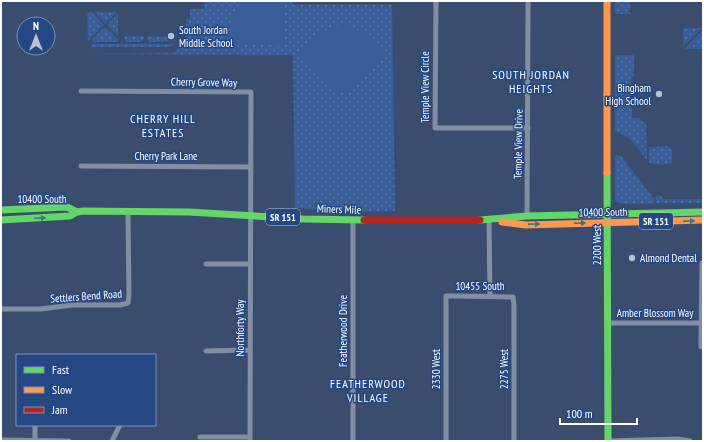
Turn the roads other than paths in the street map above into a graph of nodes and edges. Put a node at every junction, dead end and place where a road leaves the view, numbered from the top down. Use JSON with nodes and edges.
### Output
{"nodes":[{"id":1,"x":436,"y":1,"type":"edge"},
{"id":2,"x":528,"y":1,"type":"edge"},
{"id":3,"x":607,"y":1,"type":"edge"},
{"id":4,"x":81,"y":91,"type":"dead end"},
{"id":5,"x":528,"y":128,"type":"junction"},
{"id":6,"x":81,"y":166,"type":"dead end"},
{"id":7,"x":251,"y":167,"type":"junction"},
{"id":8,"x":1,"y":210,"type":"edge"},
{"id":9,"x":128,"y":211,"type":"junction"},
{"id":10,"x":77,"y":212,"type":"junction"},
{"id":11,"x":703,"y":212,"type":"edge"},
{"id":12,"x":608,"y":213,"type":"junction"},
{"id":13,"x":552,"y":215,"type":"joint"},
{"id":14,"x":251,"y":216,"type":"junction"},
{"id":15,"x":527,"y":216,"type":"junction"},
{"id":16,"x":1,"y":220,"type":"edge"},
{"id":17,"x":353,"y":220,"type":"junction"},
{"id":18,"x":489,"y":220,"type":"junction"},
{"id":19,"x":703,"y":220,"type":"edge"},
{"id":20,"x":608,"y":223,"type":"junction"},
{"id":21,"x":703,"y":263,"type":"edge"},
{"id":22,"x":206,"y":264,"type":"dead end"},
{"id":23,"x":250,"y":264,"type":"junction"},
{"id":24,"x":446,"y":296,"type":"joint"},
{"id":25,"x":490,"y":296,"type":"junction"},
{"id":26,"x":513,"y":297,"type":"joint"},
{"id":27,"x":1,"y":309,"type":"edge"},
{"id":28,"x":608,"y":323,"type":"junction"},
{"id":29,"x":701,"y":323,"type":"junction"},
{"id":30,"x":701,"y":347,"type":"dead end"},
{"id":31,"x":206,"y":350,"type":"dead end"},
{"id":32,"x":250,"y":350,"type":"junction"},
{"id":33,"x":35,"y":426,"type":"edge"},
{"id":34,"x":120,"y":426,"type":"edge"},
{"id":35,"x":200,"y":437,"type":"dead end"},
{"id":36,"x":250,"y":439,"type":"edge"},
{"id":37,"x":1,"y":440,"type":"edge"},
{"id":38,"x":35,"y":440,"type":"edge"},
{"id":39,"x":69,"y":441,"type":"edge"},
{"id":40,"x":112,"y":441,"type":"edge"},
{"id":41,"x":353,"y":441,"type":"edge"},
{"id":42,"x":446,"y":441,"type":"edge"},
{"id":43,"x":514,"y":441,"type":"edge"},
{"id":44,"x":608,"y":441,"type":"edge"},
{"id":45,"x":690,"y":441,"type":"edge"}],
"edges":[{"from":1,"to":5,"type":"street","name":"Temple View Circle"},
{"from":2,"to":5,"type":"street","name":"Temple View Drive"},
{"from":3,"to":12,"type":"main road","name":"2200 West"},
{"from":4,"to":7,"type":"street","name":"Cherry Grove Way"},
{"from":5,"to":15,"type":"street","name":"Temple View Drive"},
{"from":6,"to":7,"type":"street","name":"Cherry Park Lane"},
{"from":7,"to":14,"type":"street","name":"Cherry Grove Way"},
{"from":8,"to":10,"type":"main road","name":"10400 South","number":"SR 151"},
{"from":9,"to":10,"type":"main road","name":"Miners Mile","number":"SR 151"},
{"from":9,"to":14,"type":"main road","name":"Miners Mile","number":"SR 151"},
{"from":9,"to":27,"type":"street","name":"Settlers Bend Road"},
{"from":16,"to":10,"type":"main road","name":"10400 South","number":"SR 151","one_way":true},
{"from":11,"to":12,"type":"main road","name":"10400 South","number":"SR 151"},
{"from":12,"to":13,"type":"main road","name":"10400 South","number":"SR 151"},
{"from":12,"to":20,"type":"main road","name":"2200 West"},
{"from":13,"to":15,"type":"main road","name":"Miners Mile","number":"SR 151"},
{"from":14,"to":17,"type":"main road","name":"Miners Mile","number":"SR 151"},
{"from":14,"to":23,"type":"street","name":"Northforty Way"},
{"from":15,"to":18,"type":"main road","name":"Miners Mile","number":"SR 151"},
{"from":17,"to":18,"type":"main road","name":"Miners Mile","number":"SR 151"},
{"from":17,"to":41,"type":"street","name":"Featherwood Drive"},
{"from":18,"to":20,"type":"main road","name":"10400 South","number":"SR 151","one_way":true},
{"from":18,"to":25,"type":"street"},
{"from":20,"to":19,"type":"main road","name":"10400 South","number":"SR 151","one_way":true},
{"from":20,"to":28,"type":"main road","name":"2200 West"},
{"from":21,"to":29,"type":"street"},
{"from":22,"to":23,"type":"street"},
{"from":23,"to":32,"type":"street","name":"Northforty Way"},
{"from":24,"to":25,"type":"street","name":"10455 South"},
{"from":24,"to":42,"type":"street","name":"2330 West"},
{"from":25,"to":26,"type":"street","name":"10455 South"},
{"from":26,"to":43,"type":"street","name":"2275 West"},
{"from":28,"to":29,"type":"street","name":"Amber Blossom Way"},
{"from":28,"to":44,"type":"main road","name":"2200 West"},
{"from":29,"to":30,"type":"street"},
{"from":31,"to":32,"type":"street"},
{"from":32,"to":36,"type":"street","name":"Northforty Way"},
{"from":33,"to":38,"type":"street"},
{"from":34,"to":40,"type":"street"},
{"from":35,"to":36,"type":"street"},
{"from":37,"to":38,"type":"street"},
{"from":38,"to":39,"type":"street"},
{"from":44,"to":45,"type":"street"}]}
